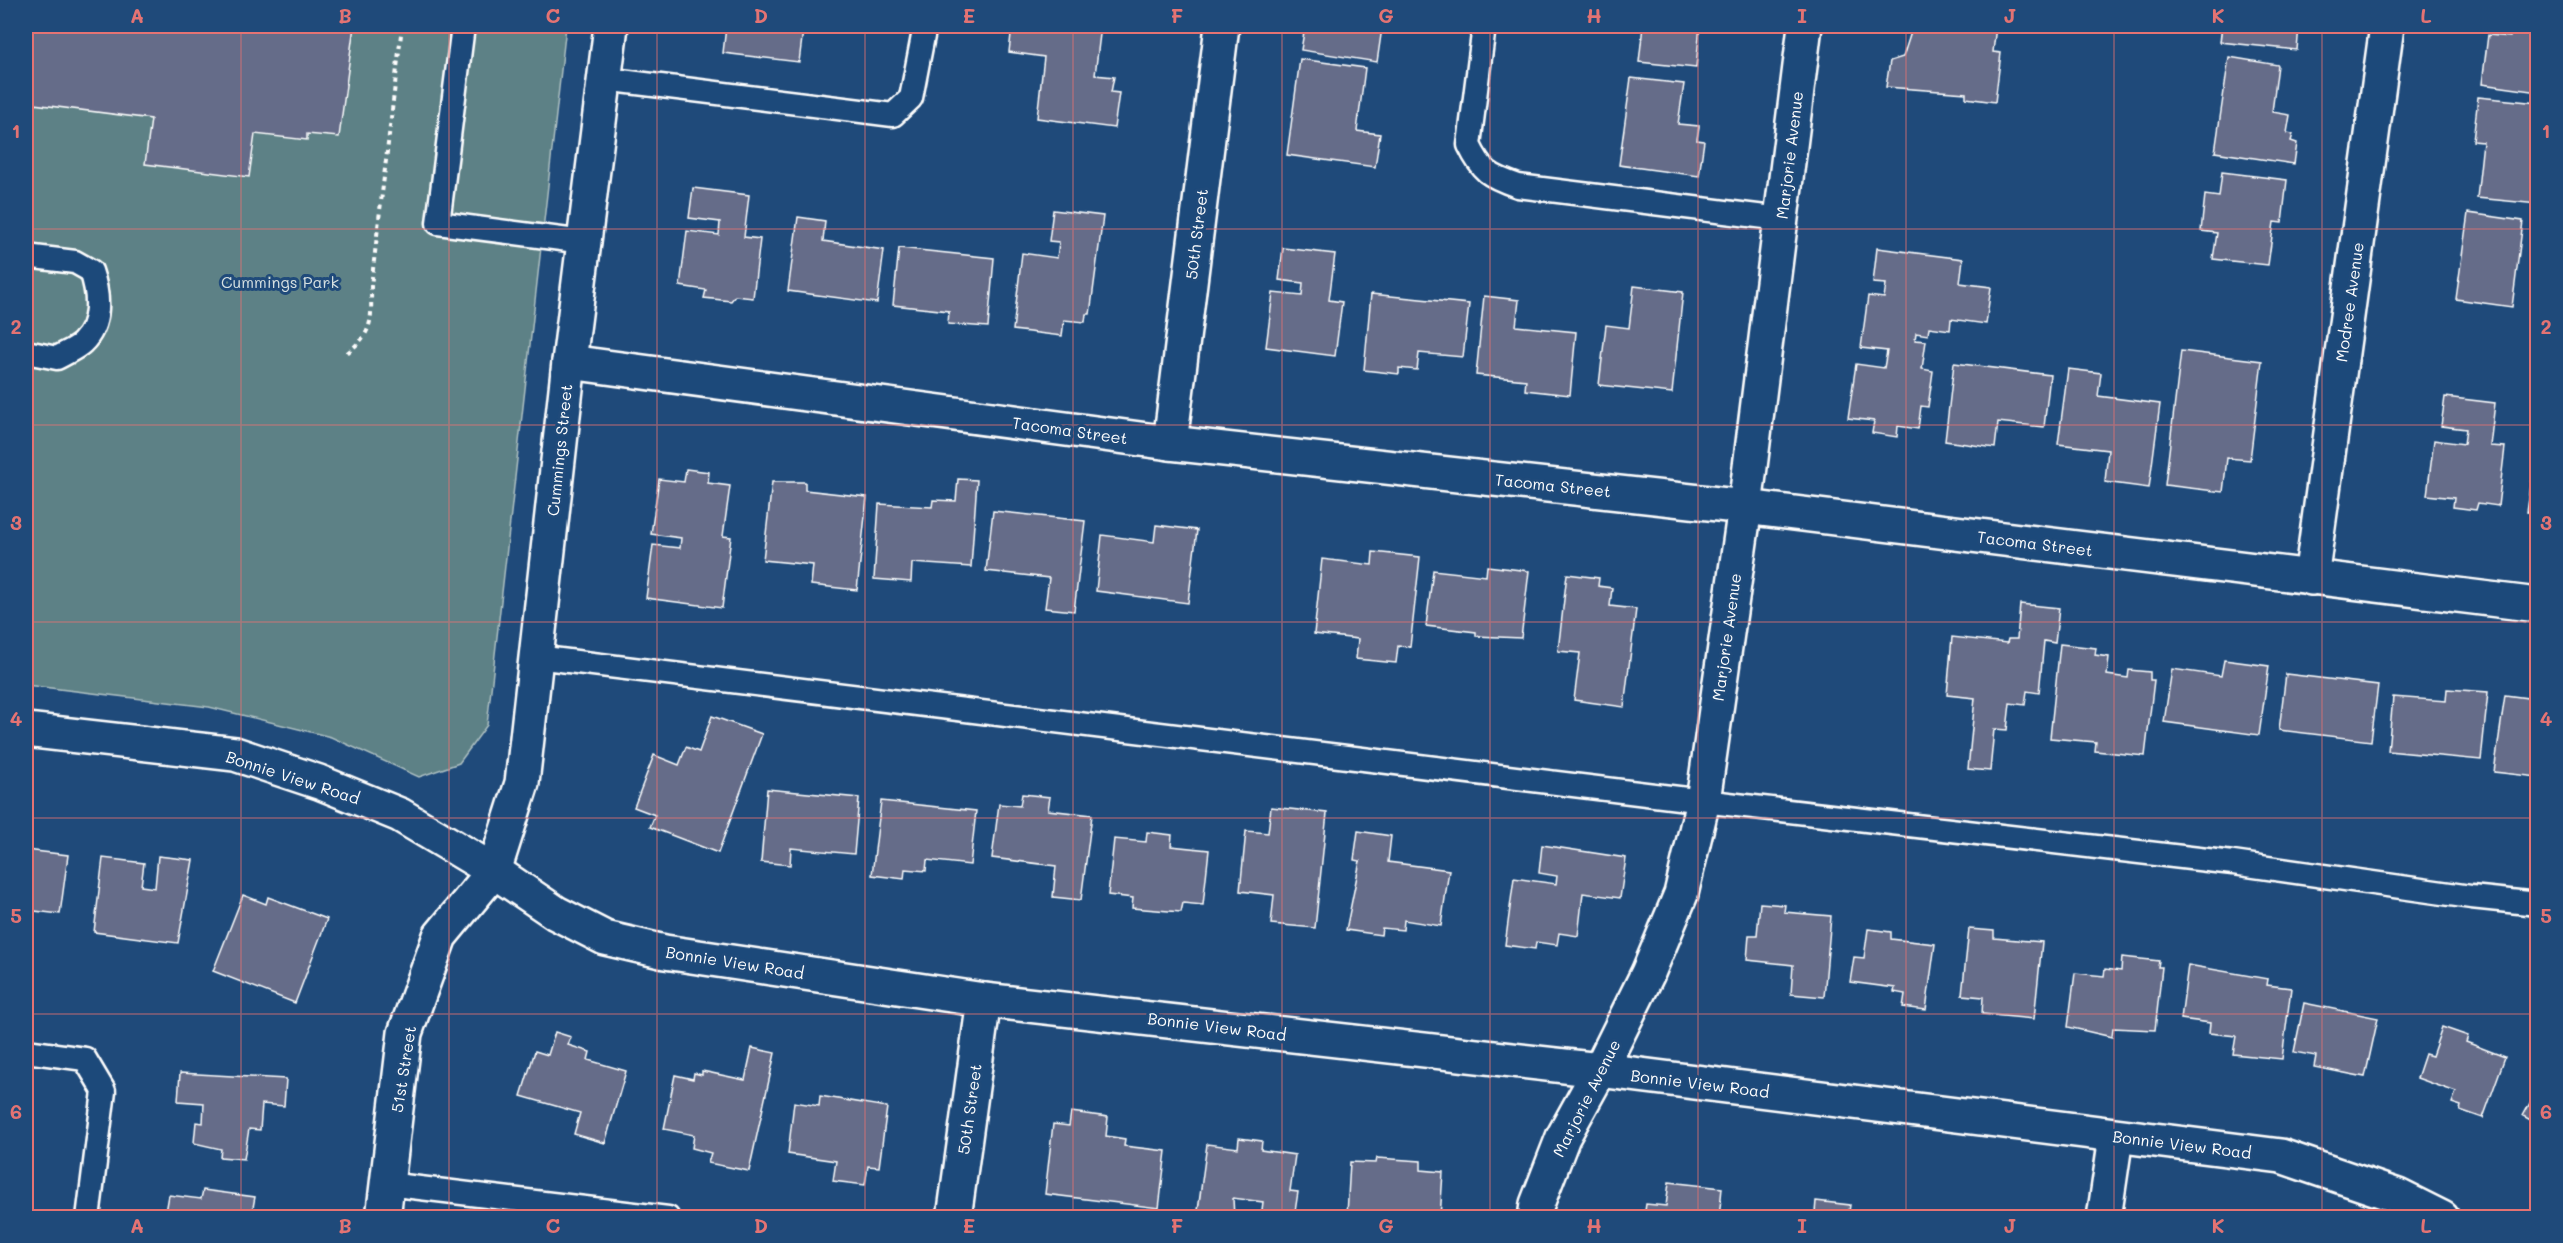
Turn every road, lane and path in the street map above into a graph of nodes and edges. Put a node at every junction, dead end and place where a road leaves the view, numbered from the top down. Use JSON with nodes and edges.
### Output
{"nodes":[{"id":1,"x":402,"y":26,"type":"edge"},
{"id":2,"x":463,"y":26,"type":"edge"},
{"id":3,"x":611,"y":26,"type":"edge"},
{"id":4,"x":925,"y":26,"type":"edge"},
{"id":5,"x":1222,"y":26,"type":"edge"},
{"id":6,"x":1484,"y":26,"type":"edge"},
{"id":7,"x":1805,"y":26,"type":"edge"},
{"id":8,"x":2386,"y":26,"type":"edge"},
{"id":9,"x":604,"y":80,"type":"junction"},
{"id":10,"x":1781,"y":219,"type":"junction"},
{"id":11,"x":584,"y":242,"type":"junction"},
{"id":12,"x":26,"y":256,"type":"edge"},
{"id":13,"x":26,"y":352,"type":"edge"},
{"id":14,"x":347,"y":353,"type":"dead end"},
{"id":15,"x":569,"y":362,"type":"junction"},
{"id":16,"x":1170,"y":443,"type":"junction"},
{"id":17,"x":1746,"y":507,"type":"junction"},
{"id":18,"x":2311,"y":578,"type":"junction"},
{"id":19,"x":2538,"y":605,"type":"edge"},
{"id":20,"x":536,"y":657,"type":"junction"},
{"id":21,"x":26,"y":730,"type":"edge"},
{"id":22,"x":1703,"y":801,"type":"junction"},
{"id":23,"x":494,"y":871,"type":"junction"},
{"id":24,"x":2538,"y":904,"type":"edge"},
{"id":25,"x":984,"y":1000,"type":"junction"},
{"id":26,"x":26,"y":1051,"type":"edge"},
{"id":27,"x":1600,"y":1070,"type":"junction"},
{"id":28,"x":2116,"y":1137,"type":"junction"},
{"id":29,"x":387,"y":1184,"type":"junction"},
{"id":30,"x":88,"y":1218,"type":"edge"},
{"id":31,"x":383,"y":1218,"type":"edge"},
{"id":32,"x":668,"y":1218,"type":"edge"},
{"id":33,"x":954,"y":1218,"type":"edge"},
{"id":34,"x":1535,"y":1218,"type":"edge"},
{"id":35,"x":2104,"y":1218,"type":"edge"},
{"id":36,"x":2442,"y":1218,"type":"edge"}],
"edges":[{"from":1,"to":14,"type":"path"},
{"from":2,"to":11,"type":"lane"},
{"from":3,"to":9,"type":"street","name":"Cummings Street"},
{"from":4,"to":9,"type":"lane"},
{"from":5,"to":16,"type":"street","name":"50th Street"},
{"from":6,"to":10,"type":"lane"},
{"from":7,"to":10,"type":"street","name":"Marjorie Avenue"},
{"from":8,"to":18,"type":"street","name":"Modree Avenue"},
{"from":9,"to":11,"type":"street","name":"Cummings Street"},
{"from":10,"to":17,"type":"street","name":"Marjorie Avenue"},
{"from":11,"to":15,"type":"street","name":"Cummings Street"},
{"from":12,"to":13,"type":"lane"},
{"from":15,"to":16,"type":"street","name":"Tacoma Street"},
{"from":15,"to":20,"type":"street","name":"Cummings Street"},
{"from":16,"to":17,"type":"street","name":"Tacoma Street"},
{"from":17,"to":18,"type":"street","name":"Tacoma Street"},
{"from":17,"to":22,"type":"street","name":"Marjorie Avenue"},
{"from":18,"to":19,"type":"street","name":"Tacoma Street"},
{"from":20,"to":22,"type":"lane"},
{"from":20,"to":23,"type":"street","name":"Cummings Street"},
{"from":21,"to":23,"type":"street","name":"Bonnie View Road"},
{"from":22,"to":24,"type":"lane"},
{"from":22,"to":27,"type":"street","name":"Marjorie Avenue"},
{"from":23,"to":25,"type":"street","name":"Bonnie View Road"},
{"from":23,"to":29,"type":"street","name":"51st Street"},
{"from":25,"to":27,"type":"street","name":"Bonnie View Road"},
{"from":25,"to":33,"type":"street","name":"50th Street"},
{"from":26,"to":30,"type":"lane"},
{"from":27,"to":28,"type":"street","name":"Bonnie View Road"},
{"from":27,"to":34,"type":"street","name":"Marjorie Avenue"},
{"from":28,"to":35,"type":"street"},
{"from":28,"to":36,"type":"street","name":"Bonnie View Road"},
{"from":29,"to":31,"type":"street","name":"51st Street"},
{"from":29,"to":32,"type":"lane"}]}
